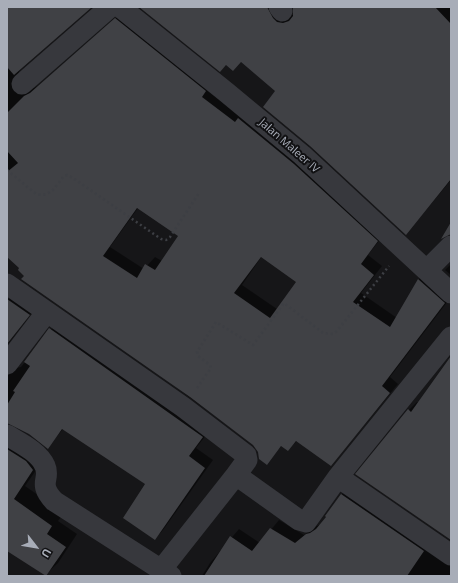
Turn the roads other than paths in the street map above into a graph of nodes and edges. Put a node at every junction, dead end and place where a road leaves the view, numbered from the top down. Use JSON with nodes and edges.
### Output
{"nodes":[{"id":1,"x":110,"y":7,"type":"edge"},
{"id":2,"x":120,"y":7,"type":"edge"},
{"id":3,"x":22,"y":84,"type":"dead end"},
{"id":4,"x":451,"y":246,"type":"edge"},
{"id":5,"x":427,"y":270,"type":"junction"},
{"id":6,"x":7,"y":284,"type":"edge"},
{"id":7,"x":451,"y":293,"type":"edge"},
{"id":8,"x":46,"y":313,"type":"junction"},
{"id":9,"x":451,"y":337,"type":"edge"},
{"id":10,"x":7,"y":364,"type":"edge"},
{"id":11,"x":7,"y":435,"type":"edge"},
{"id":12,"x":236,"y":476,"type":"junction"},
{"id":13,"x":338,"y":477,"type":"junction"},
{"id":14,"x":451,"y":555,"type":"edge"},
{"id":15,"x":166,"y":573,"type":"edge"}],
"edges":[{"from":1,"to":3,"type":"street"},
{"from":2,"to":5,"type":"street","name":"Jalan Maleer IV"},
{"from":4,"to":5,"type":"street"},
{"from":5,"to":7,"type":"street","name":"Jalan Maleer IV"},
{"from":6,"to":8,"type":"street"},
{"from":8,"to":10,"type":"street"},
{"from":8,"to":12,"type":"street"},
{"from":9,"to":13,"type":"street"},
{"from":11,"to":15,"type":"street"},
{"from":12,"to":13,"type":"street"},
{"from":12,"to":15,"type":"street"},
{"from":13,"to":14,"type":"street"}]}
